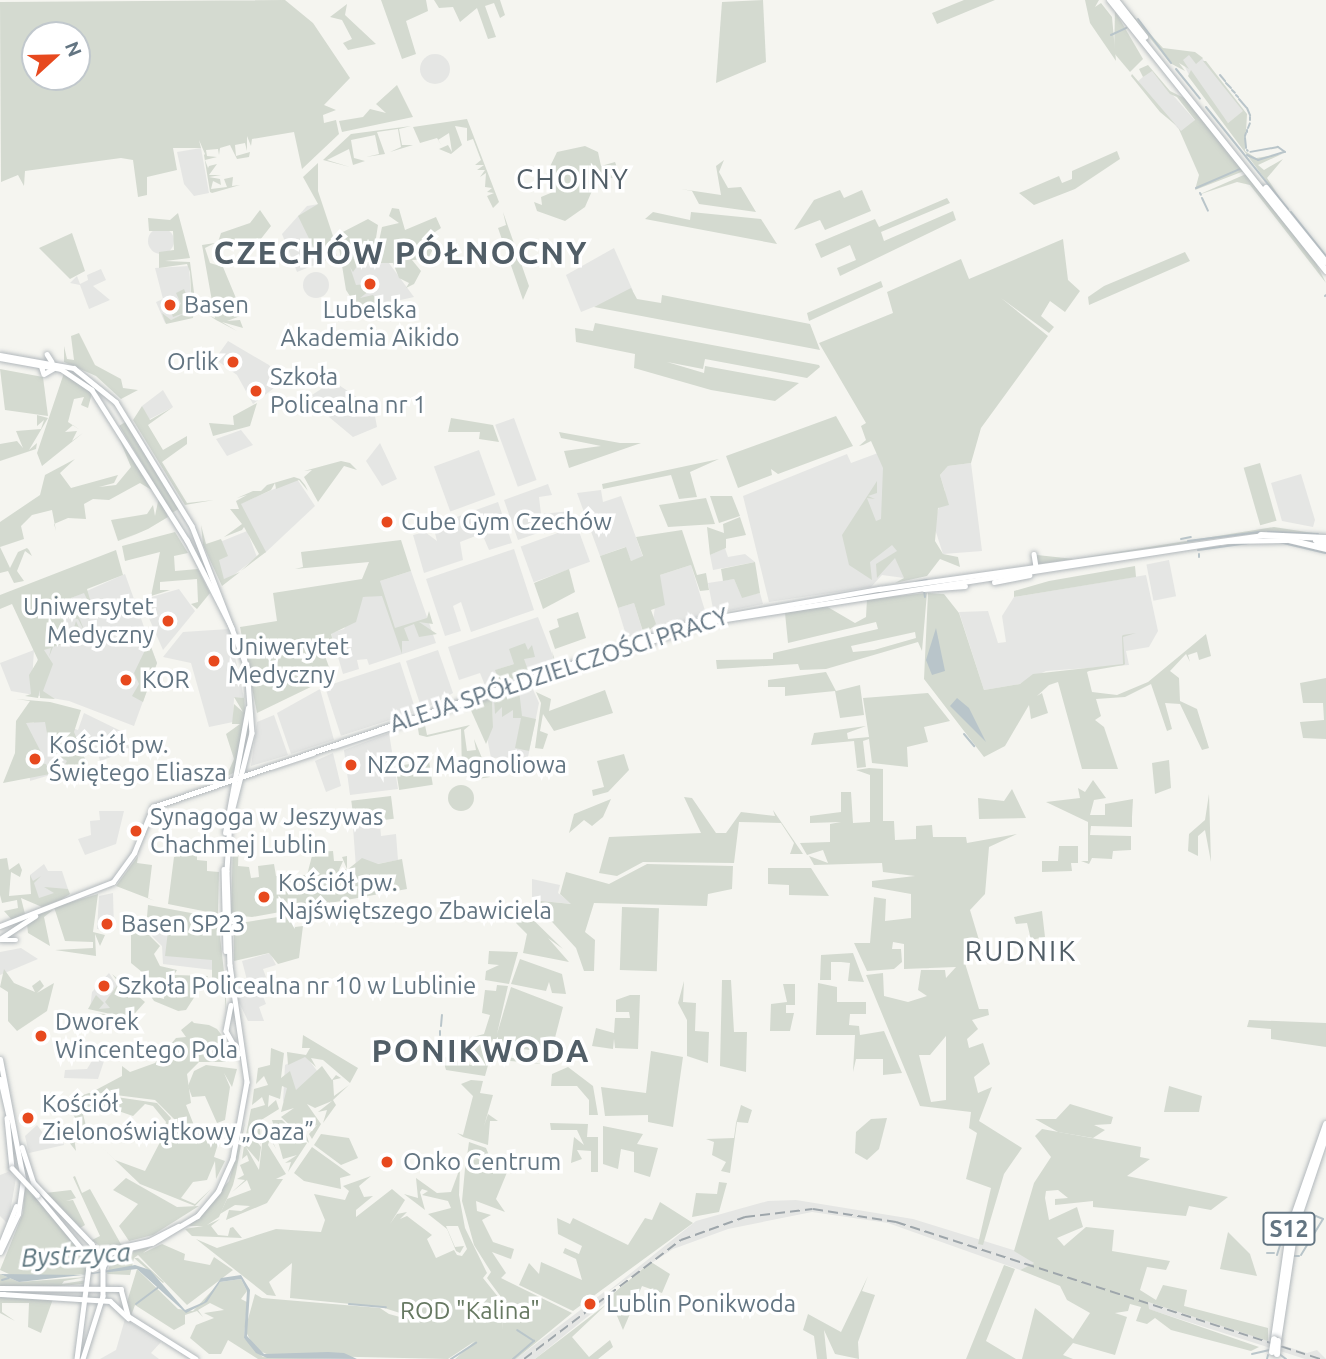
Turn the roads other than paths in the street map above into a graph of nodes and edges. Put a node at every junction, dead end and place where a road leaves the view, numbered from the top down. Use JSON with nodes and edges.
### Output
{"nodes":[{"id":1,"x":1110,"y":0,"type":"edge"},
{"id":2,"x":1116,"y":0,"type":"edge"},
{"id":3,"x":1326,"y":262,"type":"edge"},
{"id":4,"x":1326,"y":271,"type":"edge"},
{"id":5,"x":0,"y":357,"type":"edge"},
{"id":6,"x":40,"y":363,"type":"junction"},
{"id":7,"x":55,"y":365,"type":"junction"},
{"id":8,"x":70,"y":370,"type":"junction"},
{"id":9,"x":1261,"y":535,"type":"joint"},
{"id":10,"x":1286,"y":540,"type":"joint"},
{"id":11,"x":1326,"y":544,"type":"edge"},
{"id":12,"x":1034,"y":554,"type":"dead end"},
{"id":13,"x":1080,"y":562,"type":"junction"},
{"id":14,"x":1035,"y":566,"type":"junction"},
{"id":15,"x":1050,"y":570,"type":"junction"},
{"id":16,"x":981,"y":576,"type":"junction"},
{"id":17,"x":994,"y":582,"type":"dead end"},
{"id":18,"x":965,"y":586,"type":"dead end"},
{"id":19,"x":910,"y":588,"type":"junction"},
{"id":20,"x":460,"y":696,"type":"dead end"},
{"id":21,"x":465,"y":703,"type":"junction"},
{"id":22,"x":246,"y":761,"type":"junction"},
{"id":23,"x":254,"y":770,"type":"junction"},
{"id":24,"x":239,"y":777,"type":"junction"},
{"id":25,"x":224,"y":783,"type":"junction"},
{"id":26,"x":217,"y":784,"type":"junction"},
{"id":27,"x":232,"y":793,"type":"junction"},
{"id":28,"x":44,"y":909,"type":"junction"},
{"id":29,"x":10,"y":923,"type":"junction"},
{"id":30,"x":1,"y":924,"type":"edge"},
{"id":31,"x":22,"y":925,"type":"junction"},
{"id":32,"x":16,"y":930,"type":"junction"},
{"id":33,"x":23,"y":934,"type":"dead end"},
{"id":34,"x":8,"y":936,"type":"junction"},
{"id":35,"x":0,"y":940,"type":"edge"},
{"id":36,"x":16,"y":940,"type":"dead end"},
{"id":37,"x":228,"y":1022,"type":"junction"},
{"id":38,"x":240,"y":1023,"type":"junction"},
{"id":39,"x":242,"y":1035,"type":"junction"},
{"id":40,"x":228,"y":1036,"type":"junction"},
{"id":41,"x":0,"y":1059,"type":"edge"},
{"id":42,"x":0,"y":1079,"type":"edge"},
{"id":43,"x":6,"y":1095,"type":"junction"},
{"id":44,"x":6,"y":1118,"type":"joint"},
{"id":45,"x":1326,"y":1124,"type":"edge"},
{"id":46,"x":1326,"y":1136,"type":"edge"},
{"id":47,"x":22,"y":1147,"type":"joint"},
{"id":48,"x":230,"y":1163,"type":"junction"},
{"id":49,"x":168,"y":1233,"type":"junction"},
{"id":50,"x":92,"y":1244,"type":"junction"},
{"id":51,"x":0,"y":1246,"type":"edge"},
{"id":52,"x":109,"y":1249,"type":"junction"},
{"id":53,"x":0,"y":1252,"type":"edge"},
{"id":54,"x":99,"y":1255,"type":"junction"},
{"id":55,"x":103,"y":1268,"type":"junction"},
{"id":56,"x":92,"y":1269,"type":"junction"},
{"id":57,"x":89,"y":1284,"type":"junction"},
{"id":58,"x":104,"y":1286,"type":"junction"},
{"id":59,"x":1,"y":1292,"type":"edge"},
{"id":60,"x":87,"y":1298,"type":"junction"},
{"id":61,"x":101,"y":1301,"type":"junction"},
{"id":62,"x":1276,"y":1340,"type":"junction"},
{"id":63,"x":183,"y":1350,"type":"junction"},
{"id":64,"x":1274,"y":1356,"type":"edge"},
{"id":65,"x":80,"y":1359,"type":"edge"},
{"id":66,"x":197,"y":1359,"type":"edge"}],
"edges":[{"from":1,"to":4,"type":"highway"},
{"from":2,"to":3,"type":"highway"},
{"from":5,"to":6,"type":"main road"},
{"from":6,"to":7,"type":"main road"},
{"from":6,"to":7,"type":"main road"},
{"from":6,"to":7,"type":"main road"},
{"from":7,"to":8,"type":"main road"},
{"from":8,"to":22,"type":"main road"},
{"from":8,"to":24,"type":"main road"},
{"from":9,"to":11,"type":"highway"},
{"from":9,"to":13,"type":"main road"},
{"from":10,"to":11,"type":"highway"},
{"from":10,"to":15,"type":"main road"},
{"from":12,"to":14,"type":"main road"},
{"from":13,"to":14,"type":"main road"},
{"from":13,"to":16,"type":"main road"},
{"from":14,"to":16,"type":"main road"},
{"from":15,"to":17,"type":"main road"},
{"from":15,"to":19,"type":"main road"},
{"from":16,"to":19,"type":"main road"},
{"from":18,"to":19,"type":"main road"},
{"from":19,"to":21,"type":"main road","name":"ALEJA SPÓŁDZIELCZOŚCI PRACY"},
{"from":19,"to":21,"type":"main road","name":"ALEJA SPÓŁDZIELCZOŚCI PRACY"},
{"from":20,"to":21,"type":"main road"},
{"from":21,"to":23,"type":"main road","name":"ALEJA SPÓŁDZIELCZOŚCI PRACY"},
{"from":21,"to":24,"type":"main road","name":"ALEJA SPÓŁDZIELCZOŚCI PRACY"},
{"from":22,"to":23,"type":"main road"},
{"from":22,"to":24,"type":"main road"},
{"from":23,"to":24,"type":"main road","name":"ALEJA SPÓŁDZIELCZOŚCI PRACY"},
{"from":24,"to":25,"type":"main road","name":"ALEJA SPÓŁDZIELCZOŚCI PRACY"},
{"from":24,"to":26,"type":"main road","name":"ALEJA SPÓŁDZIELCZOŚCI PRACY"},
{"from":24,"to":27,"type":"main road"},
{"from":24,"to":38,"type":"main road"},
{"from":25,"to":26,"type":"main road","name":"ALEJA SPÓŁDZIELCZOŚCI PRACY"},
{"from":25,"to":27,"type":"main road"},
{"from":26,"to":28,"type":"main road","name":"ALEJA SPÓŁDZIELCZOŚCI PRACY"},
{"from":27,"to":37,"type":"main road"},
{"from":28,"to":29,"type":"main road"},
{"from":28,"to":31,"type":"main road"},
{"from":29,"to":30,"type":"main road"},
{"from":29,"to":32,"type":"main road"},
{"from":30,"to":34,"type":"main road"},
{"from":31,"to":32,"type":"main road"},
{"from":31,"to":33,"type":"main road"},
{"from":32,"to":34,"type":"main road"},
{"from":34,"to":35,"type":"main road"},
{"from":35,"to":36,"type":"main road"},
{"from":37,"to":38,"type":"main road"},
{"from":37,"to":40,"type":"main road"},
{"from":38,"to":39,"type":"main road"},
{"from":39,"to":40,"type":"main road"},
{"from":39,"to":48,"type":"main road"},
{"from":40,"to":48,"type":"main road"},
{"from":41,"to":43,"type":"main road"},
{"from":42,"to":43,"type":"main road"},
{"from":43,"to":44,"type":"main road"},
{"from":43,"to":47,"type":"main road"},
{"from":43,"to":51,"type":"main road"},
{"from":43,"to":53,"type":"main road"},
{"from":44,"to":56,"type":"main road","bridge":true},
{"from":45,"to":62,"type":"highway","number":"S12"},
{"from":46,"to":62,"type":"highway","number":"S12"},
{"from":47,"to":50,"type":"main road"},
{"from":48,"to":49,"type":"main road"},
{"from":49,"to":52,"type":"main road"},
{"from":49,"to":55,"type":"main road"},
{"from":50,"to":52,"type":"main road"},
{"from":50,"to":54,"type":"main road"},
{"from":52,"to":54,"type":"main road"},
{"from":54,"to":55,"type":"main road"},
{"from":54,"to":56,"type":"main road"},
{"from":55,"to":58,"type":"main road"},
{"from":56,"to":57,"type":"main road"},
{"from":57,"to":58,"type":"main road"},
{"from":57,"to":59,"type":"main road"},
{"from":57,"to":60,"type":"main road"},
{"from":58,"to":61,"type":"main road"},
{"from":58,"to":63,"type":"main road"},
{"from":59,"to":60,"type":"main road"},
{"from":60,"to":61,"type":"main road"},
{"from":60,"to":65,"type":"main road"},
{"from":61,"to":63,"type":"main road"},
{"from":61,"to":65,"type":"main road"},
{"from":62,"to":64,"type":"highway","number":"S12","bridge":true},
{"from":63,"to":66,"type":"main road"}]}
